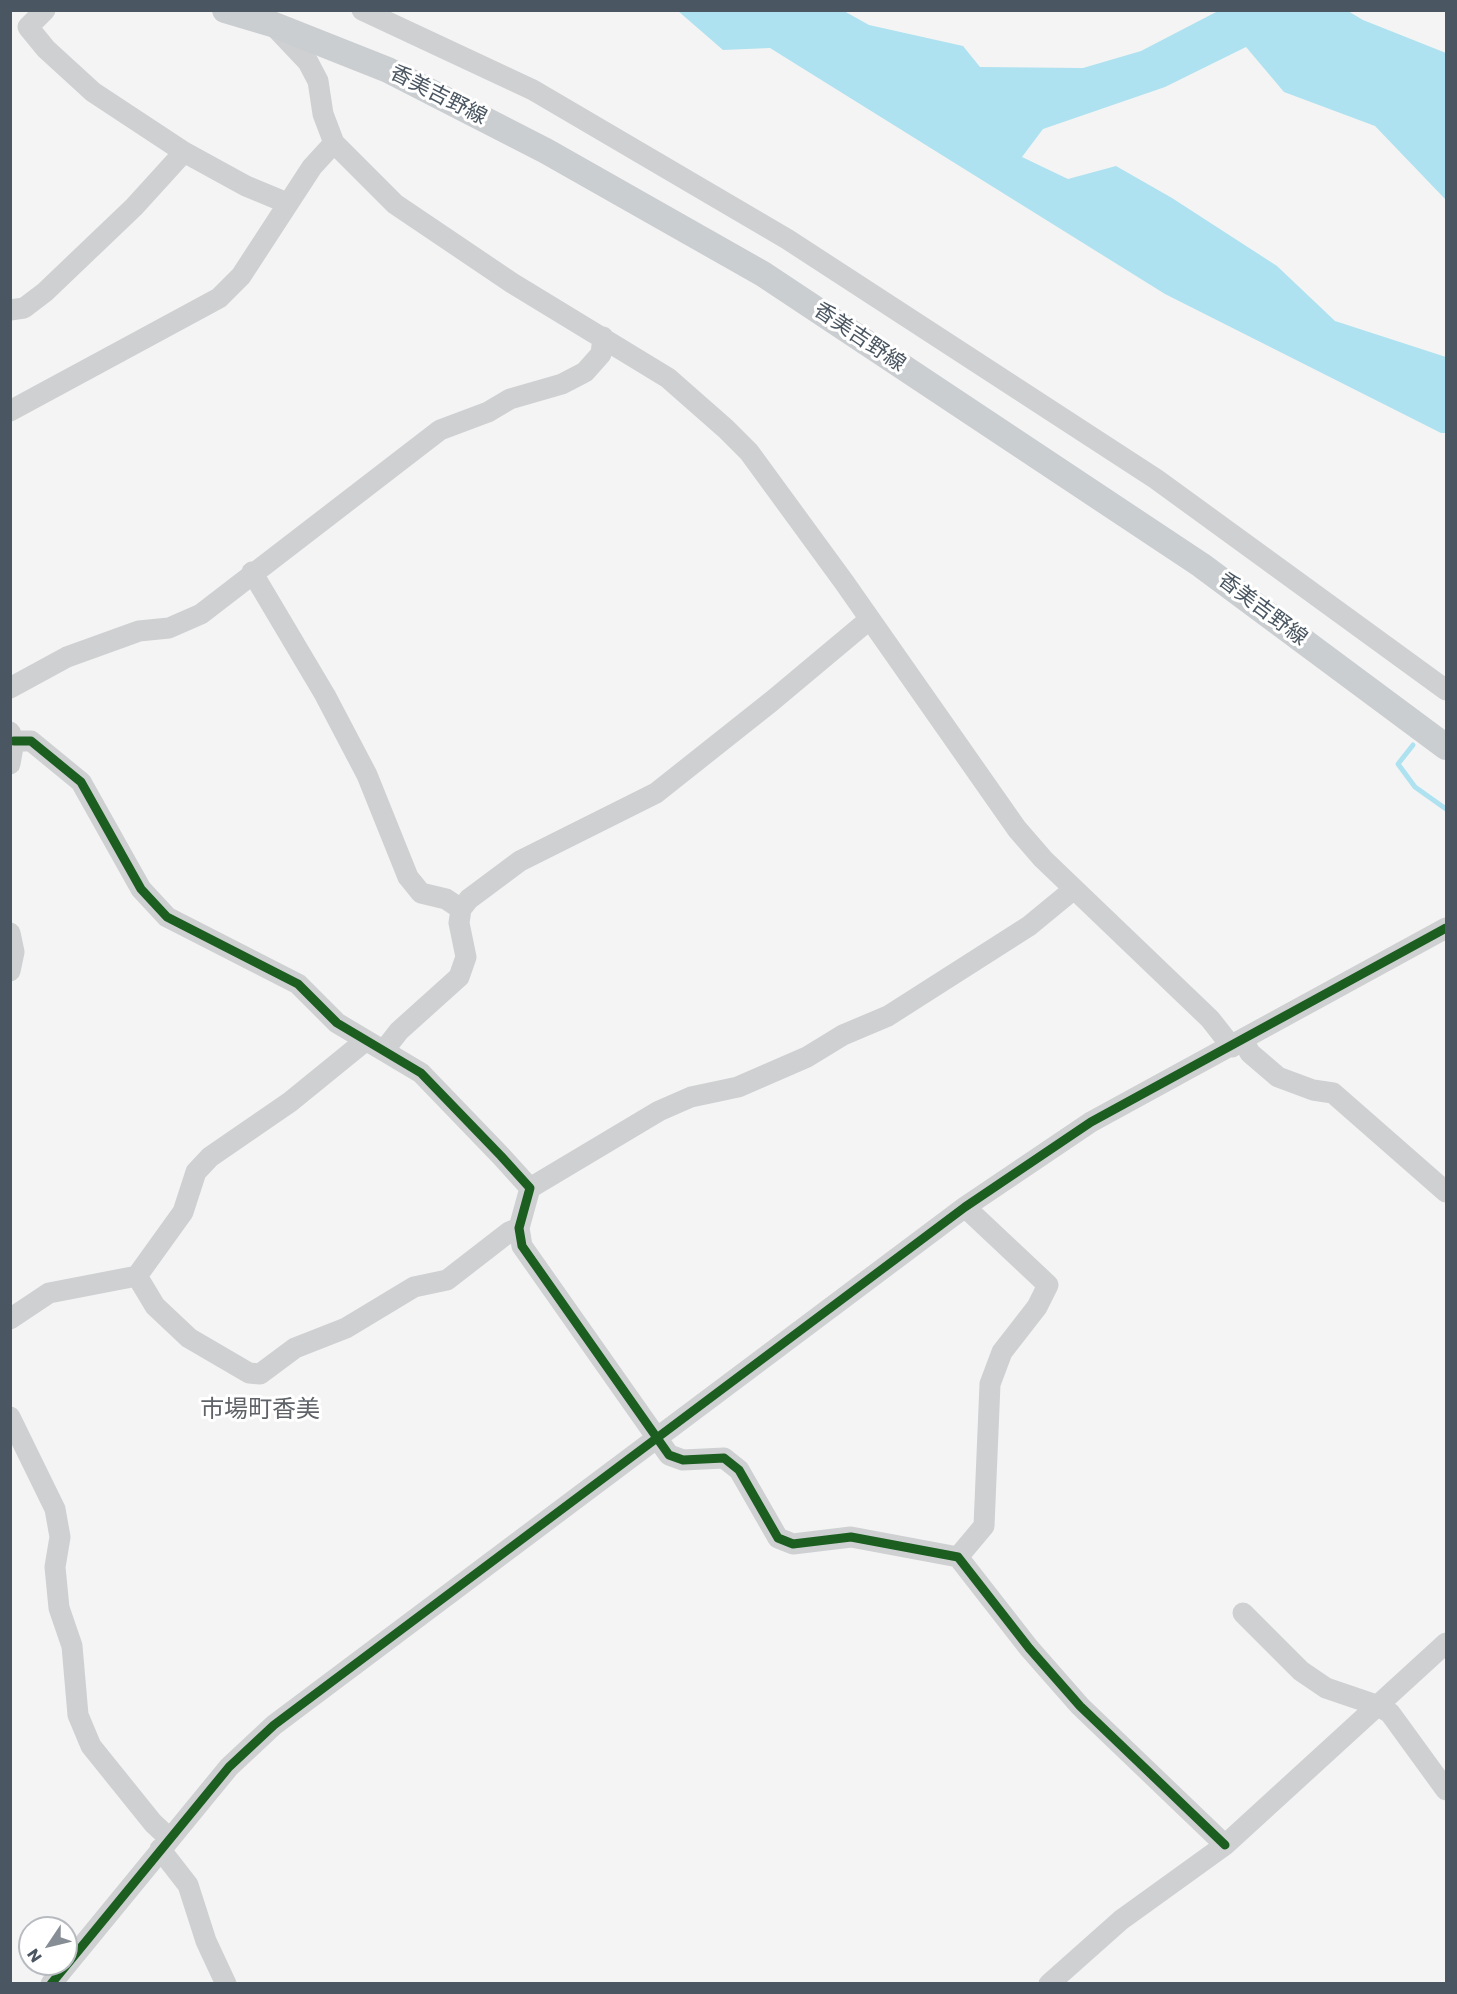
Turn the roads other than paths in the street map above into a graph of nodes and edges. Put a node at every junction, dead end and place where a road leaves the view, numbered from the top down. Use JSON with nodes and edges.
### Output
{"nodes":[{"id":1,"x":45,"y":10,"type":"edge"},
{"id":2,"x":225,"y":10,"type":"edge"},
{"id":3,"x":362,"y":10,"type":"edge"},
{"id":4,"x":272,"y":24,"type":"junction"},
{"id":5,"x":334,"y":143,"type":"junction"},
{"id":6,"x":184,"y":152,"type":"junction"},
{"id":7,"x":287,"y":203,"type":"junction"},
{"id":8,"x":10,"y":310,"type":"edge"},
{"id":9,"x":603,"y":338,"type":"junction"},
{"id":10,"x":10,"y":411,"type":"edge"},
{"id":11,"x":252,"y":572,"type":"junction"},
{"id":12,"x":870,"y":619,"type":"junction"},
{"id":13,"x":10,"y":688,"type":"edge"},
{"id":14,"x":1446,"y":690,"type":"edge"},
{"id":15,"x":12,"y":736,"type":"edge"},
{"id":16,"x":1446,"y":747,"type":"edge"},
{"id":17,"x":10,"y":764,"type":"edge"},
{"id":18,"x":1074,"y":889,"type":"junction"},
{"id":19,"x":461,"y":909,"type":"junction"},
{"id":20,"x":1446,"y":928,"type":"edge"},
{"id":21,"x":10,"y":933,"type":"edge"},
{"id":22,"x":10,"y":971,"type":"edge"},
{"id":23,"x":365,"y":1041,"type":"junction"},
{"id":24,"x":1237,"y":1043,"type":"junction"},
{"id":25,"x":385,"y":1049,"type":"junction"},
{"id":26,"x":530,"y":1188,"type":"junction"},
{"id":27,"x":1446,"y":1192,"type":"edge"},
{"id":28,"x":965,"y":1207,"type":"junction"},
{"id":29,"x":519,"y":1228,"type":"junction"},
{"id":30,"x":137,"y":1276,"type":"junction"},
{"id":31,"x":10,"y":1319,"type":"edge"},
{"id":32,"x":10,"y":1416,"type":"edge"},
{"id":33,"x":656,"y":1440,"type":"junction"},
{"id":34,"x":958,"y":1557,"type":"junction"},
{"id":35,"x":1243,"y":1613,"type":"dead end"},
{"id":36,"x":1446,"y":1643,"type":"edge"},
{"id":37,"x":1376,"y":1705,"type":"junction"},
{"id":38,"x":1446,"y":1790,"type":"edge"},
{"id":39,"x":164,"y":1844,"type":"junction"},
{"id":40,"x":1225,"y":1845,"type":"junction"},
{"id":41,"x":51,"y":1983,"type":"edge"},
{"id":42,"x":226,"y":1983,"type":"edge"},
{"id":43,"x":1049,"y":1983,"type":"edge"}],
"edges":[{"from":1,"to":6,"type":"street"},
{"from":2,"to":4,"type":"main road","name":"香美吉野線"},
{"from":3,"to":14,"type":"street"},
{"from":4,"to":5,"type":"street"},
{"from":4,"to":16,"type":"main road","name":"香美吉野線"},
{"from":5,"to":7,"type":"street"},
{"from":5,"to":9,"type":"street"},
{"from":6,"to":7,"type":"street"},
{"from":6,"to":8,"type":"street"},
{"from":7,"to":10,"type":"street"},
{"from":9,"to":11,"type":"street"},
{"from":9,"to":12,"type":"street"},
{"from":11,"to":13,"type":"street"},
{"from":11,"to":19,"type":"street"},
{"from":12,"to":18,"type":"street"},
{"from":12,"to":19,"type":"street"},
{"from":15,"to":17,"type":"street"},
{"from":15,"to":23,"type":"street"},
{"from":18,"to":24,"type":"street"},
{"from":18,"to":26,"type":"street"},
{"from":19,"to":25,"type":"street"},
{"from":20,"to":24,"type":"street"},
{"from":21,"to":22,"type":"street"},
{"from":23,"to":25,"type":"street"},
{"from":23,"to":30,"type":"street"},
{"from":24,"to":27,"type":"street"},
{"from":24,"to":28,"type":"street"},
{"from":25,"to":26,"type":"street"},
{"from":26,"to":29,"type":"street"},
{"from":28,"to":33,"type":"street"},
{"from":28,"to":34,"type":"street"},
{"from":29,"to":30,"type":"street"},
{"from":29,"to":33,"type":"street"},
{"from":30,"to":31,"type":"street"},
{"from":32,"to":39,"type":"street"},
{"from":33,"to":34,"type":"street"},
{"from":33,"to":39,"type":"street"},
{"from":34,"to":40,"type":"street"},
{"from":35,"to":37,"type":"street"},
{"from":36,"to":37,"type":"street"},
{"from":37,"to":38,"type":"street"},
{"from":37,"to":40,"type":"street"},
{"from":39,"to":41,"type":"street"},
{"from":39,"to":42,"type":"street"},
{"from":40,"to":43,"type":"street"}]}
